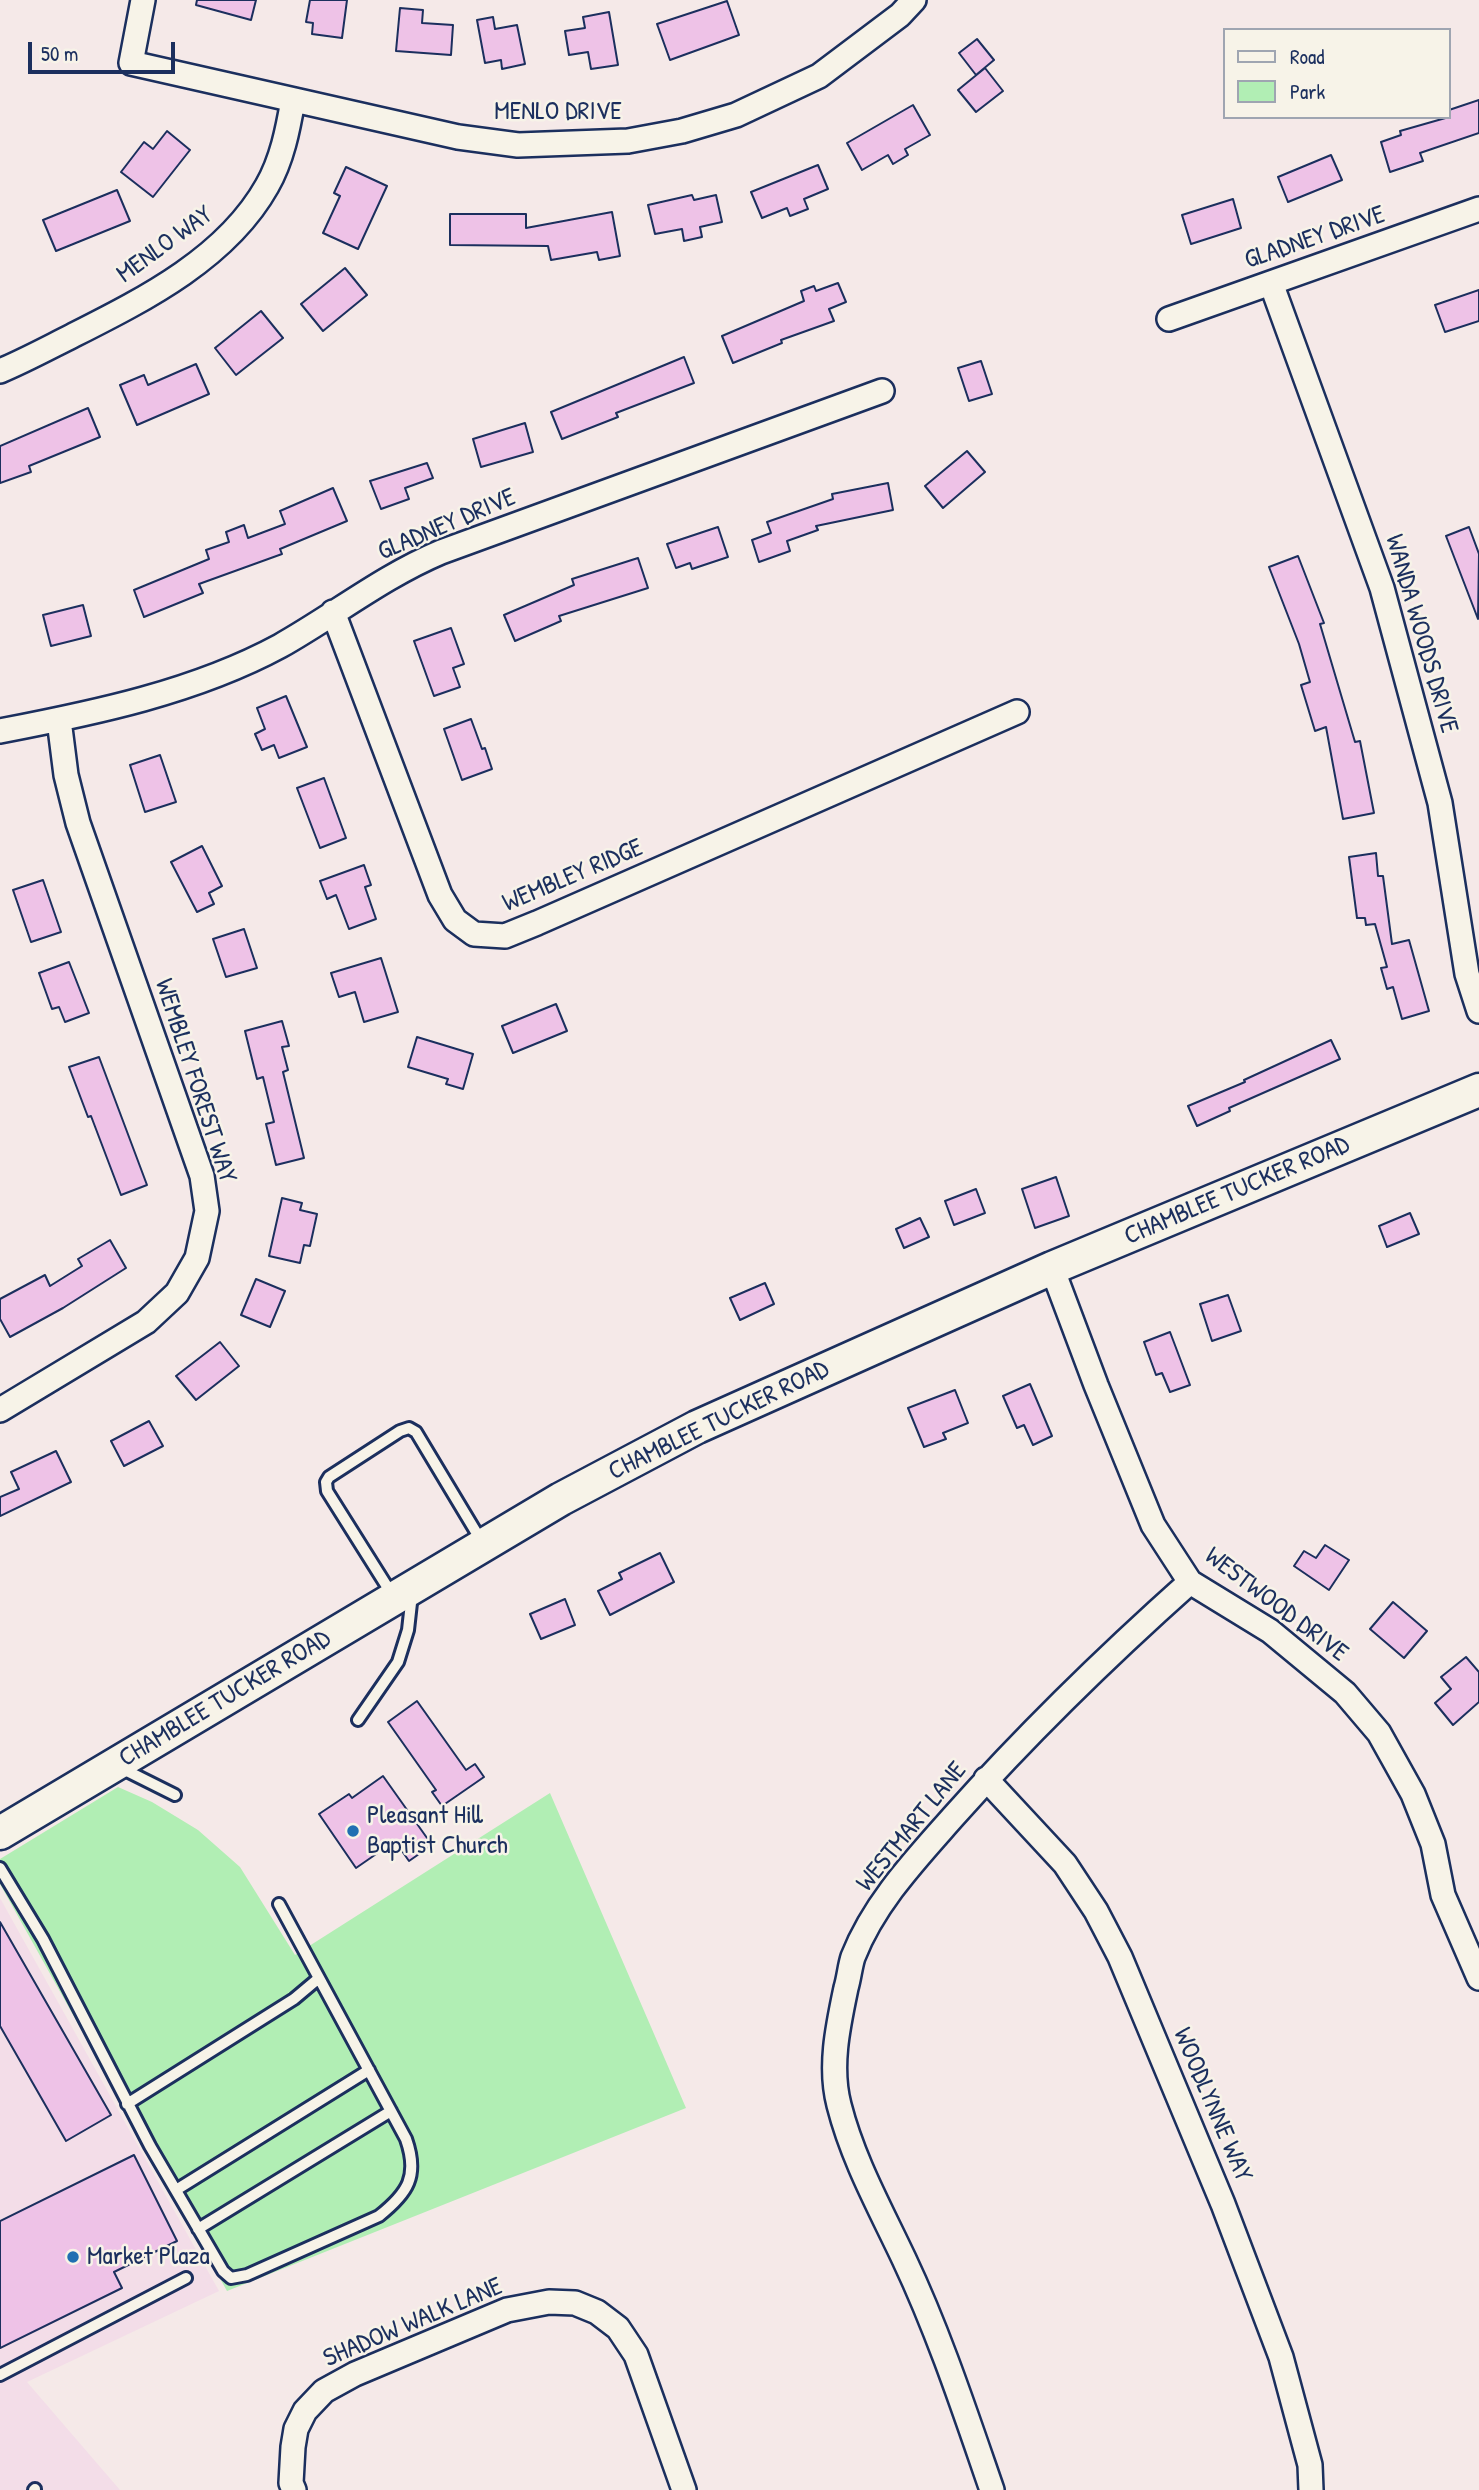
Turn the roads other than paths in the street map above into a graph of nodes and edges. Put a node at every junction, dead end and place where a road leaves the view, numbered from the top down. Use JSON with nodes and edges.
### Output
{"nodes":[{"id":1,"x":144,"y":0,"type":"edge"},
{"id":2,"x":914,"y":0,"type":"edge"},
{"id":3,"x":293,"y":100,"type":"junction"},
{"id":4,"x":1479,"y":209,"type":"edge"},
{"id":5,"x":1271,"y":283,"type":"junction"},
{"id":6,"x":1169,"y":318,"type":"dead end"},
{"id":7,"x":0,"y":371,"type":"edge"},
{"id":8,"x":882,"y":391,"type":"dead end"},
{"id":9,"x":333,"y":612,"type":"junction"},
{"id":10,"x":1017,"y":712,"type":"dead end"},
{"id":11,"x":59,"y":720,"type":"junction"},
{"id":12,"x":0,"y":732,"type":"edge"},
{"id":13,"x":1479,"y":1011,"type":"edge"},
{"id":14,"x":1479,"y":1090,"type":"edge"},
{"id":15,"x":1052,"y":1268,"type":"junction"},
{"id":16,"x":0,"y":1410,"type":"edge"},
{"id":17,"x":484,"y":1545,"type":"junction"},
{"id":18,"x":1190,"y":1582,"type":"junction"},
{"id":19,"x":404,"y":1593,"type":"junction"},
{"id":20,"x":358,"y":1720,"type":"dead end"},
{"id":21,"x":114,"y":1765,"type":"junction"},
{"id":22,"x":986,"y":1779,"type":"junction"},
{"id":23,"x":175,"y":1795,"type":"dead end"},
{"id":24,"x":0,"y":1833,"type":"edge"},
{"id":25,"x":0,"y":1868,"type":"edge"},
{"id":26,"x":279,"y":1904,"type":"dead end"},
{"id":27,"x":319,"y":1978,"type":"junction"},
{"id":28,"x":1479,"y":1978,"type":"edge"},
{"id":29,"x":369,"y":2070,"type":"junction"},
{"id":30,"x":127,"y":2104,"type":"junction"},
{"id":31,"x":391,"y":2111,"type":"junction"},
{"id":32,"x":176,"y":2190,"type":"junction"},
{"id":33,"x":198,"y":2229,"type":"junction"},
{"id":34,"x":186,"y":2278,"type":"dead end"},
{"id":35,"x":0,"y":2375,"type":"edge"},
{"id":36,"x":294,"y":2490,"type":"edge"},
{"id":37,"x":684,"y":2490,"type":"edge"},
{"id":38,"x":992,"y":2490,"type":"edge"},
{"id":39,"x":1311,"y":2490,"type":"edge"}],
"edges":[{"from":1,"to":3,"type":"street","name":"MENLO DRIVE"},
{"from":2,"to":3,"type":"street","name":"MENLO DRIVE"},
{"from":3,"to":7,"type":"street","name":"MENLO WAY"},
{"from":4,"to":5,"type":"street","name":"GLADNEY DRIVE"},
{"from":5,"to":6,"type":"street","name":"GLADNEY DRIVE"},
{"from":5,"to":13,"type":"street","name":"WANDA WOODS DRIVE"},
{"from":8,"to":9,"type":"street","name":"GLADNEY DRIVE"},
{"from":9,"to":10,"type":"street","name":"WEMBLEY RIDGE"},
{"from":9,"to":11,"type":"street","name":"GLADNEY DRIVE"},
{"from":11,"to":12,"type":"street","name":"GLADNEY DRIVE"},
{"from":11,"to":16,"type":"street","name":"WEMBLEY FOREST WAY"},
{"from":14,"to":15,"type":"main road","name":"CHAMBLEE TUCKER ROAD"},
{"from":15,"to":17,"type":"main road","name":"CHAMBLEE TUCKER ROAD"},
{"from":15,"to":18,"type":"street","name":"WESTWOOD DRIVE"},
{"from":17,"to":19,"type":"main road","name":"CHAMBLEE TUCKER ROAD"},
{"from":17,"to":19,"type":"lane"},
{"from":18,"to":22,"type":"street","name":"WESTMART LANE"},
{"from":18,"to":28,"type":"street","name":"WESTWOOD DRIVE"},
{"from":19,"to":20,"type":"lane"},
{"from":19,"to":21,"type":"main road","name":"CHAMBLEE TUCKER ROAD"},
{"from":21,"to":23,"type":"lane"},
{"from":21,"to":24,"type":"main road","name":"CHAMBLEE TUCKER ROAD"},
{"from":22,"to":38,"type":"street","name":"WESTMART LANE"},
{"from":22,"to":39,"type":"street","name":"WOODLYNNE WAY"},
{"from":25,"to":30,"type":"lane"},
{"from":26,"to":27,"type":"lane"},
{"from":27,"to":29,"type":"lane"},
{"from":27,"to":30,"type":"lane"},
{"from":29,"to":31,"type":"lane"},
{"from":29,"to":32,"type":"lane"},
{"from":30,"to":32,"type":"lane"},
{"from":31,"to":33,"type":"lane"},
{"from":31,"to":33,"type":"lane"},
{"from":32,"to":33,"type":"lane"},
{"from":34,"to":35,"type":"lane"},
{"from":36,"to":37,"type":"street","name":"SHADOW WALK LANE"}]}
